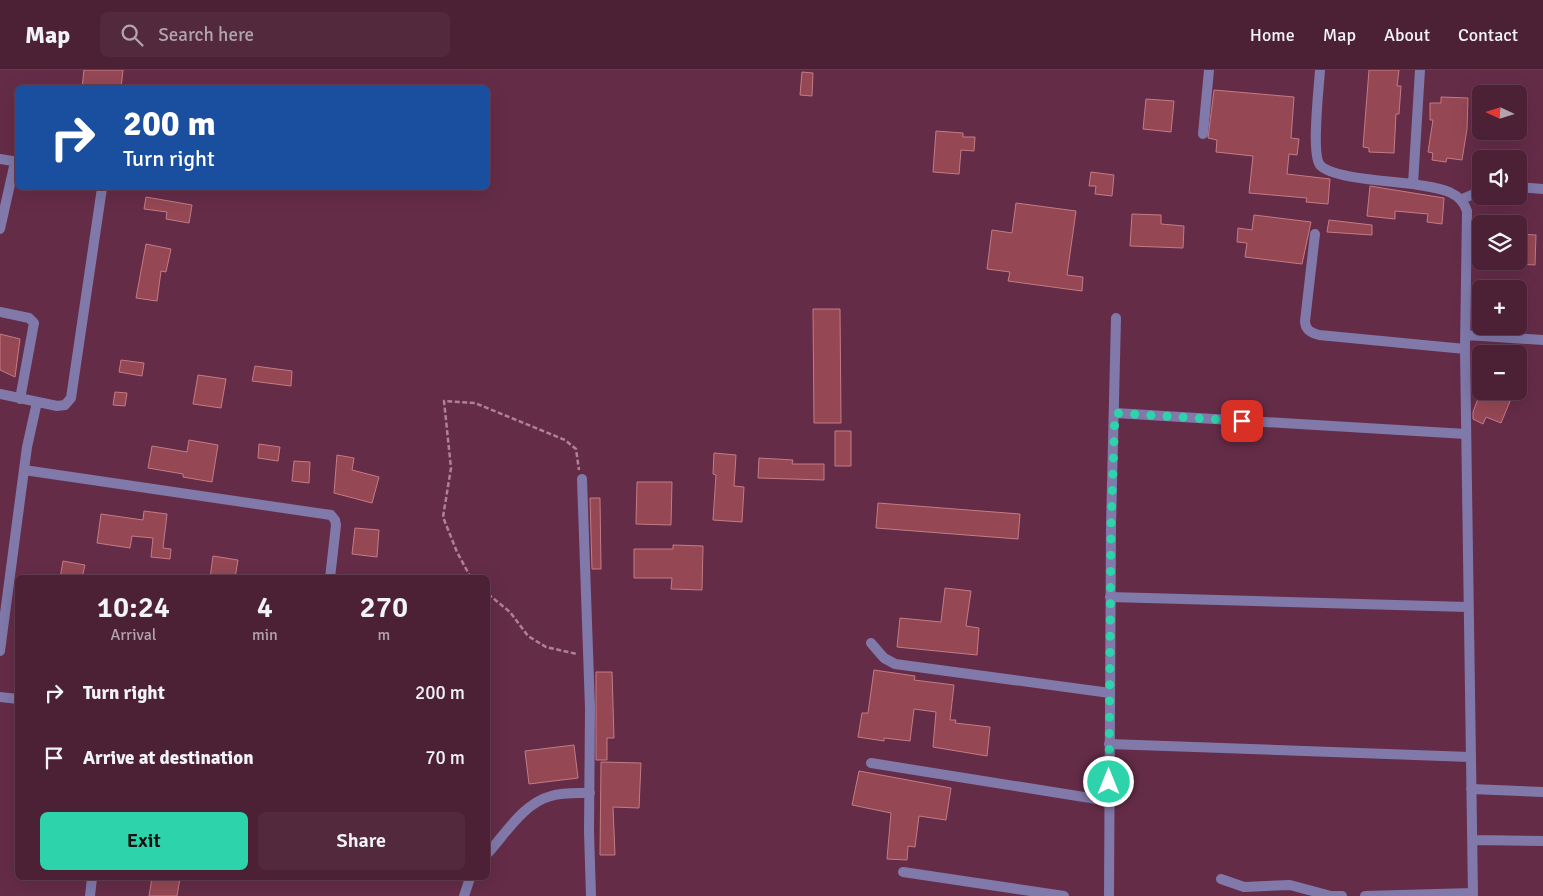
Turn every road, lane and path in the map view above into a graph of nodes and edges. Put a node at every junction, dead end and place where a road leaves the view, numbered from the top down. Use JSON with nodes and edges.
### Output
{"nodes":[{"id":1,"x":1209,"y":70,"type":"edge"},
{"id":2,"x":1320,"y":70,"type":"edge"},
{"id":3,"x":1420,"y":70,"type":"edge"},
{"id":4,"x":1203,"y":134,"type":"dead end"},
{"id":5,"x":0,"y":159,"type":"edge"},
{"id":6,"x":15,"y":162,"type":"edge"},
{"id":7,"x":15,"y":166,"type":"edge"},
{"id":8,"x":1414,"y":184,"type":"junction"},
{"id":9,"x":1527,"y":188,"type":"edge"},
{"id":10,"x":1543,"y":189,"type":"edge"},
{"id":11,"x":102,"y":190,"type":"edge"},
{"id":12,"x":1472,"y":195,"type":"edge"},
{"id":13,"x":1462,"y":200,"type":"junction"},
{"id":14,"x":0,"y":229,"type":"edge"},
{"id":15,"x":1315,"y":234,"type":"dead end"},
{"id":16,"x":0,"y":312,"type":"edge"},
{"id":17,"x":1116,"y":318,"type":"dead end"},
{"id":18,"x":1466,"y":335,"type":"junction"},
{"id":19,"x":1543,"y":340,"type":"edge"},
{"id":20,"x":1465,"y":349,"type":"junction"},
{"id":21,"x":0,"y":394,"type":"edge"},
{"id":22,"x":20,"y":399,"type":"junction"},
{"id":23,"x":37,"y":402,"type":"junction"},
{"id":24,"x":1115,"y":413,"type":"junction"},
{"id":25,"x":1466,"y":434,"type":"junction"},
{"id":26,"x":24,"y":470,"type":"junction"},
{"id":27,"x":582,"y":479,"type":"joint"},
{"id":28,"x":330,"y":575,"type":"edge"},
{"id":29,"x":469,"y":575,"type":"edge"},
{"id":30,"x":13,"y":583,"type":"edge"},
{"id":31,"x":490,"y":596,"type":"edge"},
{"id":32,"x":1110,"y":597,"type":"junction"},
{"id":33,"x":1468,"y":608,"type":"junction"},
{"id":34,"x":871,"y":643,"type":"dead end"},
{"id":35,"x":0,"y":651,"type":"edge"},
{"id":36,"x":588,"y":655,"type":"junction"},
{"id":37,"x":1110,"y":693,"type":"junction"},
{"id":38,"x":0,"y":697,"type":"edge"},
{"id":39,"x":15,"y":699,"type":"edge"},
{"id":40,"x":1109,"y":744,"type":"junction"},
{"id":41,"x":1470,"y":757,"type":"junction"},
{"id":42,"x":872,"y":763,"type":"dead end"},
{"id":43,"x":1471,"y":789,"type":"junction"},
{"id":44,"x":1543,"y":792,"type":"edge"},
{"id":45,"x":590,"y":793,"type":"junction"},
{"id":46,"x":1109,"y":801,"type":"junction"},
{"id":47,"x":1472,"y":840,"type":"junction"},
{"id":48,"x":1543,"y":840,"type":"edge"},
{"id":49,"x":490,"y":851,"type":"edge"},
{"id":50,"x":902,"y":872,"type":"dead end"},
{"id":51,"x":1221,"y":879,"type":"dead end"},
{"id":52,"x":92,"y":880,"type":"edge"},
{"id":53,"x":469,"y":880,"type":"edge"},
{"id":54,"x":1473,"y":894,"type":"edge"},
{"id":55,"x":90,"y":896,"type":"edge"},
{"id":56,"x":464,"y":896,"type":"edge"},
{"id":57,"x":591,"y":896,"type":"edge"},
{"id":58,"x":1064,"y":896,"type":"edge"},
{"id":59,"x":1109,"y":896,"type":"edge"},
{"id":60,"x":1342,"y":896,"type":"edge"},
{"id":61,"x":1365,"y":896,"type":"edge"}],
"edges":[{"from":1,"to":4,"type":"street"},
{"from":2,"to":8,"type":"street"},
{"from":3,"to":8,"type":"street"},
{"from":5,"to":6,"type":"street"},
{"from":7,"to":14,"type":"street"},
{"from":8,"to":13,"type":"street"},
{"from":9,"to":10,"type":"street"},
{"from":11,"to":23,"type":"street"},
{"from":12,"to":13,"type":"street"},
{"from":13,"to":18,"type":"street"},
{"from":15,"to":20,"type":"street"},
{"from":16,"to":22,"type":"street"},
{"from":17,"to":24,"type":"street"},
{"from":18,"to":19,"type":"street"},
{"from":18,"to":20,"type":"street"},
{"from":20,"to":25,"type":"street"},
{"from":21,"to":22,"type":"street"},
{"from":22,"to":23,"type":"street"},
{"from":23,"to":26,"type":"street"},
{"from":24,"to":25,"type":"street"},
{"from":24,"to":32,"type":"street"},
{"from":25,"to":33,"type":"street"},
{"from":26,"to":28,"type":"street"},
{"from":26,"to":30,"type":"street"},
{"from":27,"to":29,"type":"path"},
{"from":27,"to":36,"type":"street"},
{"from":30,"to":35,"type":"street"},
{"from":31,"to":36,"type":"path"},
{"from":32,"to":33,"type":"street"},
{"from":32,"to":37,"type":"street"},
{"from":33,"to":41,"type":"street"},
{"from":34,"to":37,"type":"street"},
{"from":36,"to":45,"type":"street"},
{"from":37,"to":40,"type":"street"},
{"from":38,"to":39,"type":"street"},
{"from":40,"to":41,"type":"street"},
{"from":40,"to":46,"type":"street"},
{"from":41,"to":43,"type":"street"},
{"from":42,"to":46,"type":"street"},
{"from":43,"to":44,"type":"street"},
{"from":43,"to":47,"type":"street"},
{"from":45,"to":49,"type":"street"},
{"from":45,"to":57,"type":"street"},
{"from":46,"to":59,"type":"street"},
{"from":47,"to":48,"type":"street"},
{"from":47,"to":54,"type":"street"},
{"from":50,"to":58,"type":"street"},
{"from":51,"to":60,"type":"street"},
{"from":52,"to":55,"type":"street"},
{"from":53,"to":56,"type":"street"},
{"from":54,"to":61,"type":"street"}]}
